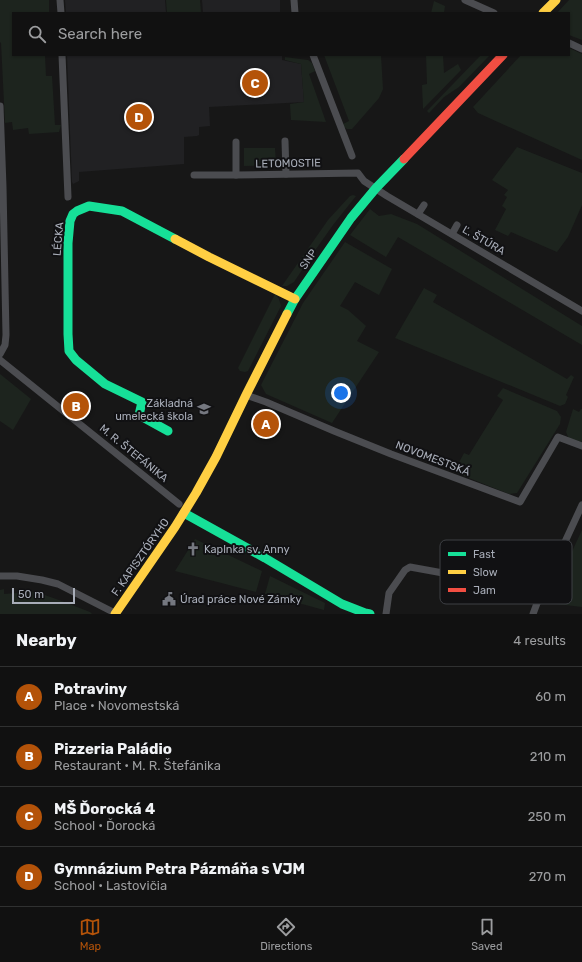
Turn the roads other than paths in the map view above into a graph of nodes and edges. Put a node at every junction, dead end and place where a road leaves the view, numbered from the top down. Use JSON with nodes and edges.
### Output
{"nodes":[{"id":1,"x":60,"y":0,"type":"edge"},
{"id":2,"x":294,"y":0,"type":"edge"},
{"id":3,"x":464,"y":0,"type":"edge"},
{"id":4,"x":556,"y":0,"type":"edge"},
{"id":5,"x":61,"y":12,"type":"edge"},
{"id":6,"x":295,"y":12,"type":"edge"},
{"id":7,"x":492,"y":12,"type":"edge"},
{"id":8,"x":545,"y":12,"type":"edge"},
{"id":9,"x":570,"y":43,"type":"edge"},
{"id":10,"x":582,"y":49,"type":"edge"},
{"id":11,"x":62,"y":56,"type":"edge"},
{"id":12,"x":313,"y":56,"type":"edge"},
{"id":13,"x":502,"y":56,"type":"edge"},
{"id":14,"x":0,"y":106,"type":"edge"},
{"id":15,"x":285,"y":141,"type":"dead end"},
{"id":16,"x":236,"y":142,"type":"dead end"},
{"id":17,"x":352,"y":156,"type":"dead end"},
{"id":18,"x":286,"y":174,"type":"junction"},
{"id":19,"x":194,"y":175,"type":"dead end"},
{"id":20,"x":236,"y":175,"type":"junction"},
{"id":21,"x":376,"y":188,"type":"junction"},
{"id":22,"x":68,"y":197,"type":"dead end"},
{"id":23,"x":424,"y":205,"type":"dead end"},
{"id":24,"x":418,"y":214,"type":"junction"},
{"id":25,"x":457,"y":226,"type":"dead end"},
{"id":26,"x":452,"y":234,"type":"junction"},
{"id":27,"x":295,"y":299,"type":"junction"},
{"id":28,"x":582,"y":311,"type":"edge"},
{"id":29,"x":0,"y":354,"type":"edge"},
{"id":30,"x":0,"y":360,"type":"edge"},
{"id":31,"x":246,"y":395,"type":"junction"},
{"id":32,"x":168,"y":431,"type":"dead end"},
{"id":33,"x":582,"y":446,"type":"edge"},
{"id":34,"x":179,"y":504,"type":"dead end"},
{"id":35,"x":582,"y":505,"type":"edge"},
{"id":36,"x":184,"y":513,"type":"junction"},
{"id":37,"x":566,"y":540,"type":"edge"},
{"id":38,"x":440,"y":572,"type":"edge"},
{"id":39,"x":0,"y":576,"type":"edge"},
{"id":40,"x":537,"y":604,"type":"edge"},
{"id":41,"x":115,"y":614,"type":"edge"},
{"id":42,"x":366,"y":614,"type":"edge"},
{"id":43,"x":386,"y":614,"type":"edge"},
{"id":44,"x":533,"y":614,"type":"edge"}],
"edges":[{"from":1,"to":5,"type":"street"},
{"from":2,"to":6,"type":"street"},
{"from":3,"to":7,"type":"street"},
{"from":4,"to":8,"type":"street"},
{"from":9,"to":10,"type":"street"},
{"from":11,"to":22,"type":"street"},
{"from":12,"to":17,"type":"street"},
{"from":13,"to":21,"type":"street","name":"SNP"},
{"from":14,"to":29,"type":"street"},
{"from":15,"to":18,"type":"street"},
{"from":16,"to":20,"type":"street"},
{"from":18,"to":20,"type":"street","name":"LETOMOSTIE"},
{"from":18,"to":21,"type":"street","name":"LETOMOSTIE"},
{"from":19,"to":20,"type":"street","name":"LETOMOSTIE"},
{"from":21,"to":24,"type":"street","name":"Ľ. ŠTÚRA"},
{"from":21,"to":27,"type":"street","name":"SNP"},
{"from":23,"to":24,"type":"street"},
{"from":24,"to":26,"type":"street","name":"Ľ. ŠTÚRA"},
{"from":25,"to":26,"type":"street"},
{"from":26,"to":28,"type":"street","name":"Ľ. ŠTÚRA"},
{"from":27,"to":31,"type":"street","name":"SNP"},
{"from":27,"to":32,"type":"street","name":"LÉCKA"},
{"from":30,"to":34,"type":"street","name":"M. R. ŠTEFÁNIKA"},
{"from":31,"to":33,"type":"street","name":"NOVOMESTSKÁ"},
{"from":31,"to":36,"type":"street","name":"SNP"},
{"from":35,"to":37,"type":"street"},
{"from":36,"to":41,"type":"street","name":"F. KAPISZTÓRYHO"},
{"from":36,"to":42,"type":"street"},
{"from":38,"to":43,"type":"street"},
{"from":39,"to":41,"type":"street"},
{"from":40,"to":44,"type":"street"}]}
